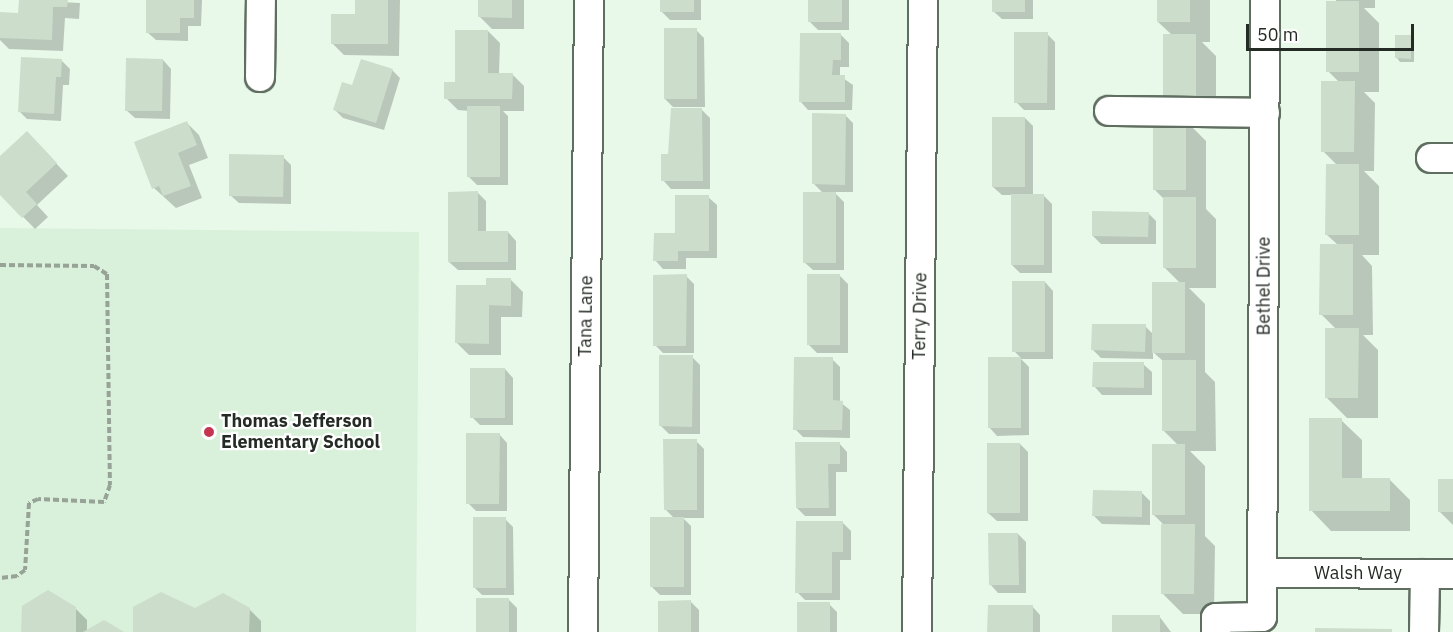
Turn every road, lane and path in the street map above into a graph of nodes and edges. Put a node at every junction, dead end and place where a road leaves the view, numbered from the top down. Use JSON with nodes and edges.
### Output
{"nodes":[{"id":1,"x":261,"y":0,"type":"edge"},
{"id":2,"x":589,"y":0,"type":"edge"},
{"id":3,"x":923,"y":0,"type":"edge"},
{"id":4,"x":1265,"y":0,"type":"edge"},
{"id":5,"x":260,"y":77,"type":"dead end"},
{"id":6,"x":1109,"y":111,"type":"dead end"},
{"id":7,"x":1265,"y":113,"type":"junction"},
{"id":8,"x":0,"y":265,"type":"edge"},
{"id":9,"x":1263,"y":573,"type":"junction"},
{"id":10,"x":1425,"y":574,"type":"junction"},
{"id":11,"x":1453,"y":574,"type":"edge"},
{"id":12,"x":0,"y":578,"type":"edge"},
{"id":13,"x":1270,"y":625,"type":"edge"},
{"id":14,"x":583,"y":632,"type":"edge"},
{"id":15,"x":917,"y":632,"type":"edge"},
{"id":16,"x":1216,"y":632,"type":"edge"},
{"id":17,"x":1424,"y":632,"type":"edge"}],
"edges":[{"from":1,"to":5,"type":"street"},
{"from":2,"to":14,"type":"street","name":"Tana Lane"},
{"from":3,"to":15,"type":"street","name":"Terry Drive"},
{"from":4,"to":7,"type":"street","name":"Bethel Drive"},
{"from":6,"to":7,"type":"street"},
{"from":7,"to":9,"type":"street","name":"Bethel Drive"},
{"from":8,"to":12,"type":"path"},
{"from":9,"to":10,"type":"street","name":"Walsh Way"},
{"from":9,"to":13,"type":"street","name":"Bethel Drive"},
{"from":10,"to":11,"type":"street","name":"Walsh Way"},
{"from":10,"to":17,"type":"street"},
{"from":13,"to":16,"type":"street"}]}
